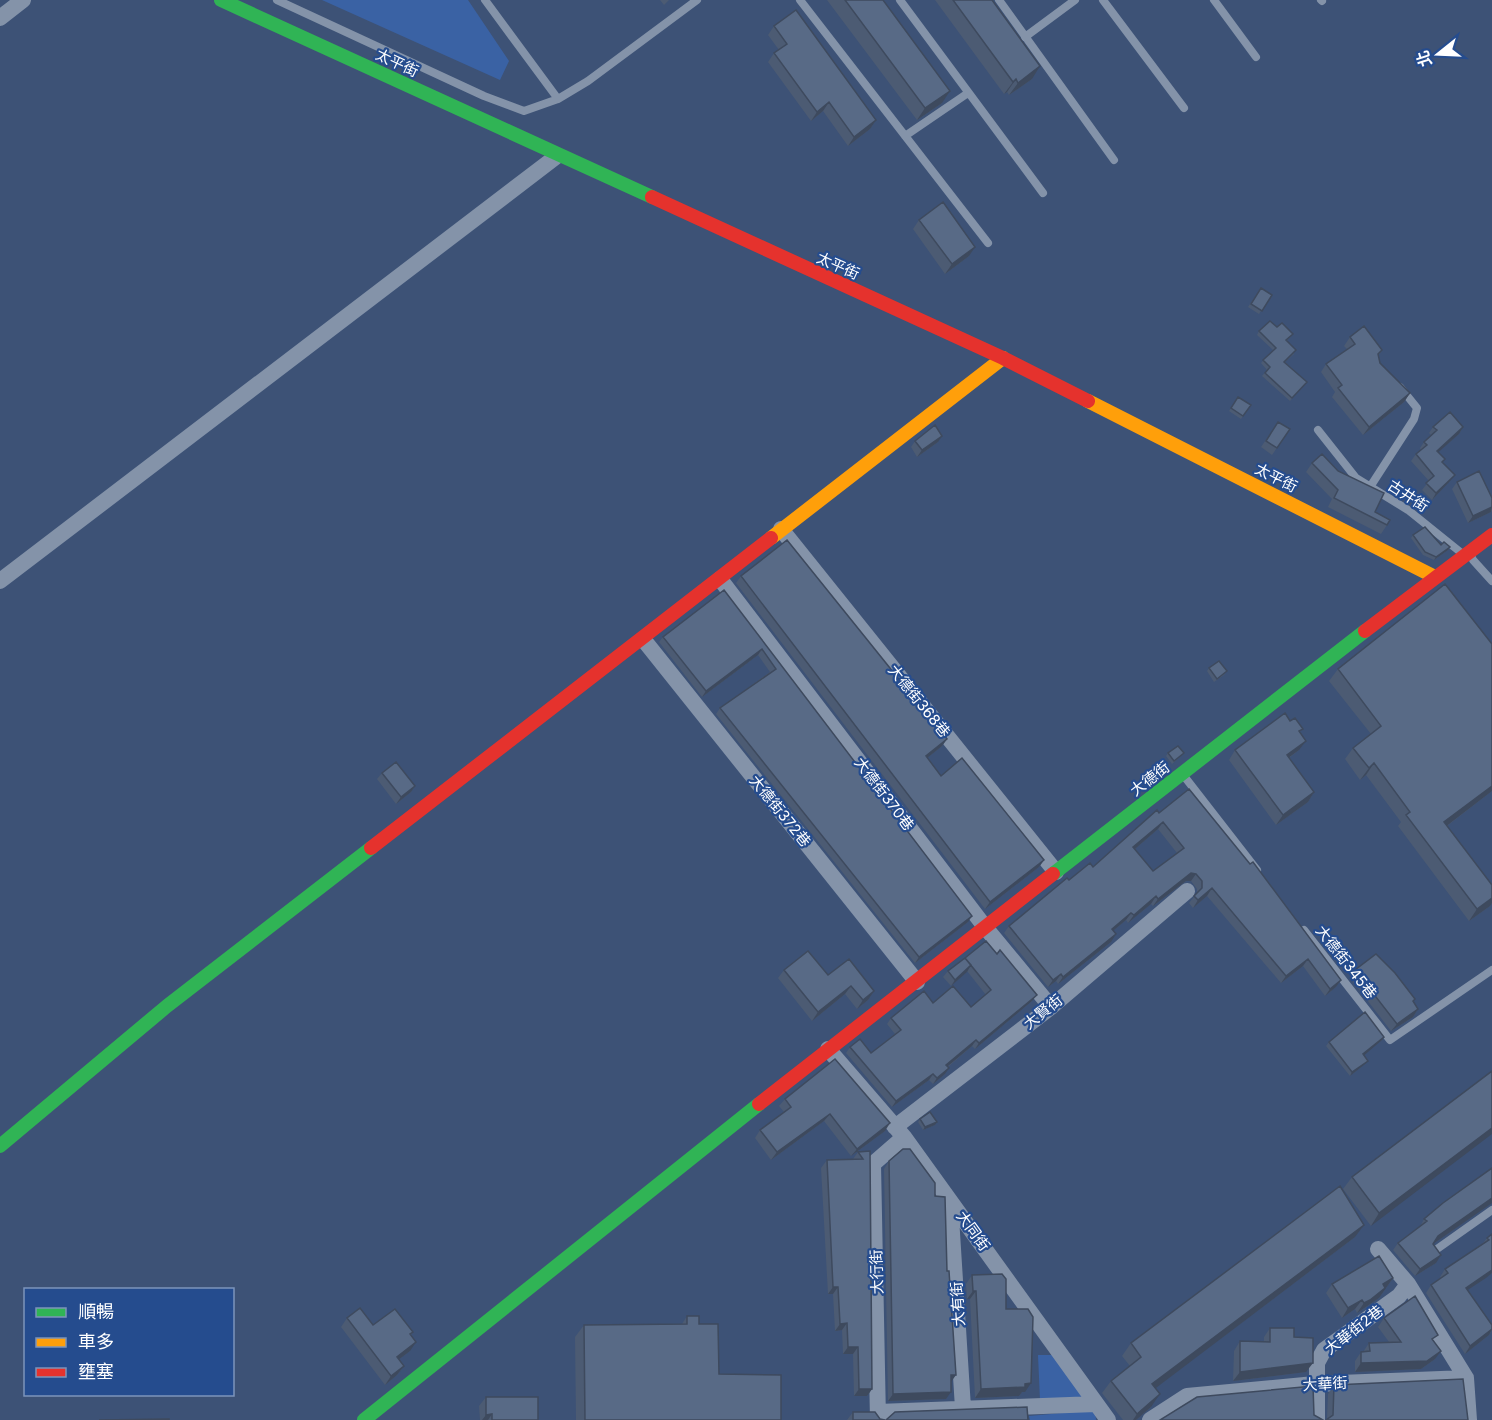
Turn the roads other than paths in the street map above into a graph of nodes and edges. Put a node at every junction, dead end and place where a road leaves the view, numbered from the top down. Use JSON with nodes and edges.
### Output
{"nodes":[{"id":1,"x":23,"y":0,"type":"edge"},
{"id":2,"x":221,"y":0,"type":"edge"},
{"id":3,"x":277,"y":0,"type":"edge"},
{"id":4,"x":485,"y":0,"type":"edge"},
{"id":5,"x":697,"y":0,"type":"edge"},
{"id":6,"x":800,"y":0,"type":"edge"},
{"id":7,"x":900,"y":0,"type":"edge"},
{"id":8,"x":999,"y":0,"type":"edge"},
{"id":9,"x":1076,"y":0,"type":"edge"},
{"id":10,"x":1103,"y":0,"type":"edge"},
{"id":11,"x":1214,"y":0,"type":"edge"},
{"id":12,"x":0,"y":18,"type":"edge"},
{"id":13,"x":1025,"y":37,"type":"junction"},
{"id":14,"x":1256,"y":57,"type":"dead end"},
{"id":15,"x":968,"y":93,"type":"junction"},
{"id":16,"x":558,"y":99,"type":"junction"},
{"id":17,"x":1184,"y":108,"type":"dead end"},
{"id":18,"x":905,"y":136,"type":"junction"},
{"id":19,"x":558,"y":156,"type":"junction"},
{"id":20,"x":1114,"y":160,"type":"dead end"},
{"id":21,"x":1043,"y":193,"type":"dead end"},
{"id":22,"x":988,"y":243,"type":"dead end"},
{"id":23,"x":1003,"y":358,"type":"junction"},
{"id":24,"x":1394,"y":381,"type":"edge"},
{"id":25,"x":1318,"y":430,"type":"dead end"},
{"id":26,"x":1370,"y":488,"type":"junction"},
{"id":27,"x":782,"y":529,"type":"junction"},
{"id":28,"x":1492,"y":535,"type":"edge"},
{"id":29,"x":1467,"y":554,"type":"junction"},
{"id":30,"x":720,"y":579,"type":"junction"},
{"id":31,"x":0,"y":581,"type":"edge"},
{"id":32,"x":1438,"y":581,"type":"junction"},
{"id":33,"x":1492,"y":581,"type":"edge"},
{"id":34,"x":643,"y":639,"type":"junction"},
{"id":35,"x":1183,"y":775,"type":"junction"},
{"id":36,"x":1056,"y":872,"type":"junction"},
{"id":37,"x":1261,"y":875,"type":"edge"},
{"id":38,"x":1187,"y":891,"type":"dead end"},
{"id":39,"x":1297,"y":921,"type":"edge"},
{"id":40,"x":985,"y":927,"type":"junction"},
{"id":41,"x":1492,"y":970,"type":"edge"},
{"id":42,"x":917,"y":982,"type":"junction"},
{"id":43,"x":1051,"y":1006,"type":"junction"},
{"id":44,"x":828,"y":1049,"type":"junction"},
{"id":45,"x":899,"y":1132,"type":"junction"},
{"id":46,"x":0,"y":1146,"type":"edge"},
{"id":47,"x":950,"y":1200,"type":"junction"},
{"id":48,"x":1492,"y":1210,"type":"edge"},
{"id":49,"x":1378,"y":1249,"type":"dead end"},
{"id":50,"x":1437,"y":1250,"type":"edge"},
{"id":51,"x":1408,"y":1284,"type":"junction"},
{"id":52,"x":1466,"y":1378,"type":"junction"},
{"id":53,"x":1315,"y":1384,"type":"junction"},
{"id":54,"x":1096,"y":1404,"type":"junction"},
{"id":55,"x":963,"y":1408,"type":"junction"},
{"id":56,"x":878,"y":1416,"type":"edge"},
{"id":57,"x":364,"y":1420,"type":"edge"},
{"id":58,"x":1108,"y":1420,"type":"edge"},
{"id":59,"x":1150,"y":1420,"type":"edge"},
{"id":60,"x":1317,"y":1420,"type":"edge"},
{"id":61,"x":1469,"y":1420,"type":"edge"}],
"edges":[{"from":1,"to":12,"type":"street"},
{"from":2,"to":19,"type":"street","name":"太平街"},
{"from":3,"to":16,"type":"lane"},
{"from":4,"to":16,"type":"lane"},
{"from":5,"to":16,"type":"lane"},
{"from":6,"to":18,"type":"lane"},
{"from":7,"to":15,"type":"lane"},
{"from":8,"to":13,"type":"lane"},
{"from":9,"to":13,"type":"lane"},
{"from":10,"to":17,"type":"lane"},
{"from":11,"to":14,"type":"lane"},
{"from":13,"to":20,"type":"lane"},
{"from":15,"to":18,"type":"lane"},
{"from":15,"to":21,"type":"lane"},
{"from":18,"to":22,"type":"lane"},
{"from":19,"to":23,"type":"street","name":"太平街"},
{"from":19,"to":31,"type":"street"},
{"from":23,"to":27,"type":"street"},
{"from":23,"to":32,"type":"street","name":"太平街"},
{"from":24,"to":26,"type":"lane"},
{"from":25,"to":26,"type":"lane","name":"古井街"},
{"from":26,"to":29,"type":"lane","name":"古井街"},
{"from":27,"to":30,"type":"street"},
{"from":27,"to":36,"type":"street","name":"大德街368巷"},
{"from":28,"to":29,"type":"street","name":"大德街"},
{"from":29,"to":32,"type":"street","name":"大德街"},
{"from":29,"to":33,"type":"lane","name":"古井街"},
{"from":30,"to":34,"type":"street"},
{"from":30,"to":40,"type":"street","name":"大德街370巷"},
{"from":32,"to":35,"type":"street","name":"大德街"},
{"from":34,"to":42,"type":"street","name":"大德街372巷"},
{"from":34,"to":46,"type":"street"},
{"from":35,"to":36,"type":"street","name":"大德街"},
{"from":35,"to":37,"type":"lane"},
{"from":36,"to":40,"type":"street","name":"大德街"},
{"from":38,"to":43,"type":"street","name":"大賢街"},
{"from":39,"to":41,"type":"lane","name":"大德街345巷"},
{"from":40,"to":42,"type":"street","name":"大德街"},
{"from":40,"to":43,"type":"street","name":"大德街370巷"},
{"from":42,"to":44,"type":"street","name":"大德街"},
{"from":43,"to":45,"type":"street","name":"大賢街"},
{"from":44,"to":45,"type":"street","name":"大同街"},
{"from":44,"to":57,"type":"street","name":"大德街"},
{"from":45,"to":47,"type":"street","name":"大同街"},
{"from":45,"to":56,"type":"street","name":"大行街"},
{"from":47,"to":54,"type":"street","name":"大同街"},
{"from":47,"to":55,"type":"street","name":"大有街"},
{"from":48,"to":50,"type":"lane"},
{"from":49,"to":51,"type":"street"},
{"from":51,"to":52,"type":"street"},
{"from":51,"to":53,"type":"street","name":"大華街2巷"},
{"from":52,"to":53,"type":"street","name":"大華街"},
{"from":52,"to":61,"type":"street"},
{"from":53,"to":59,"type":"street","name":"大華街"},
{"from":53,"to":60,"type":"street","name":"大華街2巷"},
{"from":54,"to":55,"type":"street"},
{"from":54,"to":58,"type":"street","name":"大同街"},
{"from":55,"to":56,"type":"street"}]}
